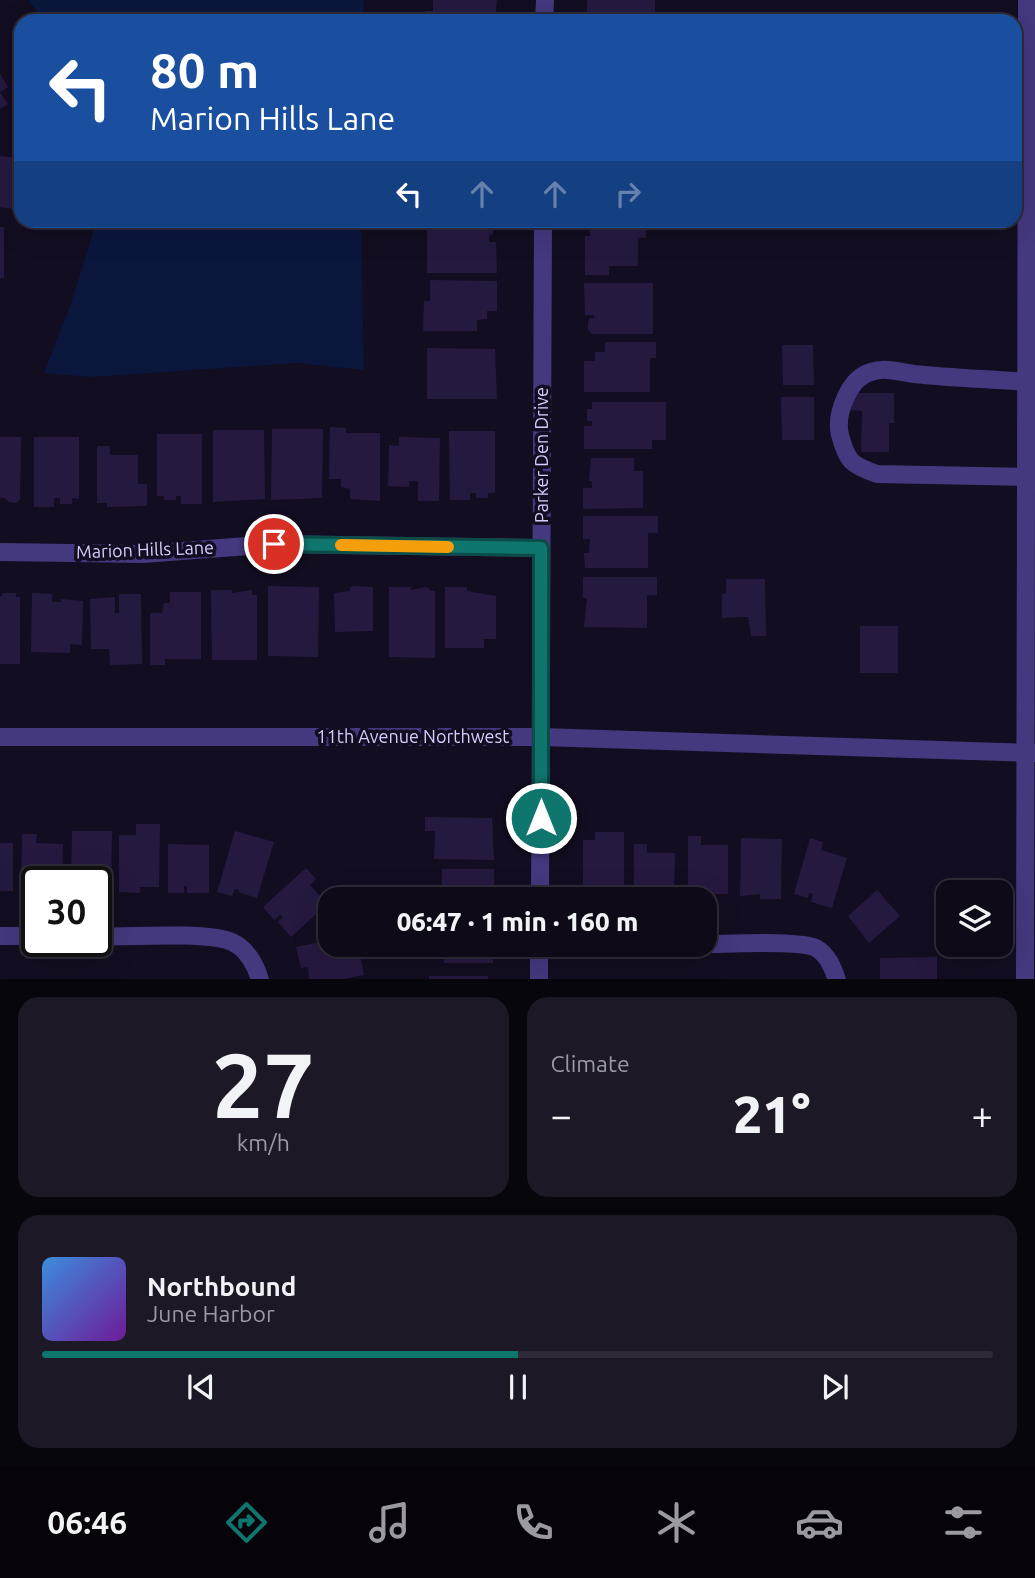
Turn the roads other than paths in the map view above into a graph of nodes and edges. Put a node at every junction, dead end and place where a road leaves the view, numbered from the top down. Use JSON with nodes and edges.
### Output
{"nodes":[{"id":1,"x":1027,"y":0,"type":"edge"},
{"id":2,"x":543,"y":228,"type":"edge"},
{"id":3,"x":1031,"y":322,"type":"edge"},
{"id":4,"x":1027,"y":382,"type":"junction"},
{"id":5,"x":1027,"y":477,"type":"junction"},
{"id":6,"x":541,"y":548,"type":"junction"},
{"id":7,"x":0,"y":552,"type":"edge"},
{"id":8,"x":0,"y":737,"type":"edge"},
{"id":9,"x":542,"y":737,"type":"junction"},
{"id":10,"x":1031,"y":753,"type":"edge"},
{"id":11,"x":540,"y":887,"type":"edge"},
{"id":12,"x":0,"y":936,"type":"edge"},
{"id":13,"x":21,"y":936,"type":"edge"},
{"id":14,"x":112,"y":937,"type":"edge"},
{"id":15,"x":717,"y":944,"type":"edge"},
{"id":16,"x":540,"y":957,"type":"edge"},
{"id":17,"x":260,"y":979,"type":"edge"},
{"id":18,"x":539,"y":979,"type":"edge"},
{"id":19,"x":838,"y":979,"type":"edge"},
{"id":20,"x":1025,"y":979,"type":"edge"}],
"edges":[{"from":1,"to":3,"type":"street"},
{"from":2,"to":6,"type":"street","name":"Parker Den Drive"},
{"from":3,"to":4,"type":"street"},
{"from":4,"to":5,"type":"street"},
{"from":4,"to":5,"type":"street"},
{"from":5,"to":10,"type":"street"},
{"from":6,"to":7,"type":"street","name":"Marion Hills Lane"},
{"from":6,"to":9,"type":"street","name":"Parker Den Drive"},
{"from":8,"to":9,"type":"street","name":"11th Avenue Northwest"},
{"from":9,"to":10,"type":"street","name":"11th Avenue Northwest"},
{"from":9,"to":11,"type":"street","name":"Parker Den Drive"},
{"from":10,"to":20,"type":"street"},
{"from":12,"to":13,"type":"street"},
{"from":14,"to":17,"type":"street"},
{"from":15,"to":19,"type":"street"},
{"from":16,"to":18,"type":"street"}]}
